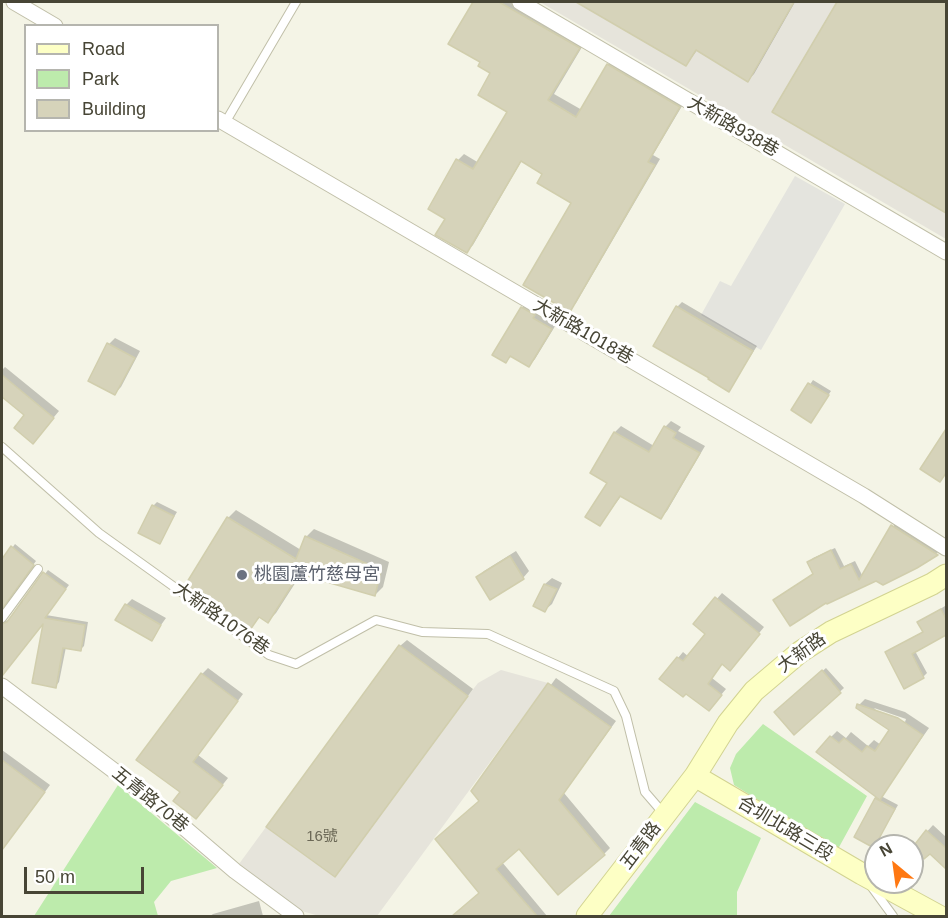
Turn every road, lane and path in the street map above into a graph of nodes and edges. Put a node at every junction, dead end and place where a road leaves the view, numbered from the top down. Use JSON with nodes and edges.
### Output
{"nodes":[{"id":1,"x":14,"y":2,"type":"edge"},
{"id":2,"x":296,"y":2,"type":"edge"},
{"id":3,"x":520,"y":2,"type":"edge"},
{"id":4,"x":52,"y":24,"type":"edge"},
{"id":5,"x":221,"y":121,"type":"edge"},
{"id":6,"x":946,"y":252,"type":"edge"},
{"id":7,"x":2,"y":447,"type":"edge"},
{"id":8,"x":946,"y":548,"type":"edge"},
{"id":9,"x":38,"y":569,"type":"dead end"},
{"id":10,"x":946,"y":575,"type":"edge"},
{"id":11,"x":2,"y":618,"type":"edge"},
{"id":12,"x":2,"y":686,"type":"edge"},
{"id":13,"x":695,"y":776,"type":"junction"},
{"id":14,"x":665,"y":815,"type":"junction"},
{"id":15,"x":862,"y":874,"type":"junction"},
{"id":16,"x":297,"y":916,"type":"edge"},
{"id":17,"x":587,"y":916,"type":"edge"},
{"id":18,"x":893,"y":916,"type":"edge"},
{"id":19,"x":939,"y":916,"type":"edge"}],
"edges":[{"from":1,"to":4,"type":"street"},
{"from":2,"to":5,"type":"lane"},
{"from":3,"to":6,"type":"street","name":"大新路938巷"},
{"from":5,"to":8,"type":"street","name":"大新路1018巷"},
{"from":7,"to":14,"type":"lane","name":"大新路1076巷"},
{"from":9,"to":11,"type":"lane"},
{"from":10,"to":13,"type":"street","name":"大新路"},
{"from":12,"to":16,"type":"street","name":"五青路70巷"},
{"from":13,"to":14,"type":"street","name":"五青路"},
{"from":13,"to":15,"type":"street","name":"合圳北路三段"},
{"from":14,"to":17,"type":"street","name":"五青路"},
{"from":15,"to":18,"type":"lane"},
{"from":15,"to":19,"type":"street","name":"合圳北路三段"}]}
